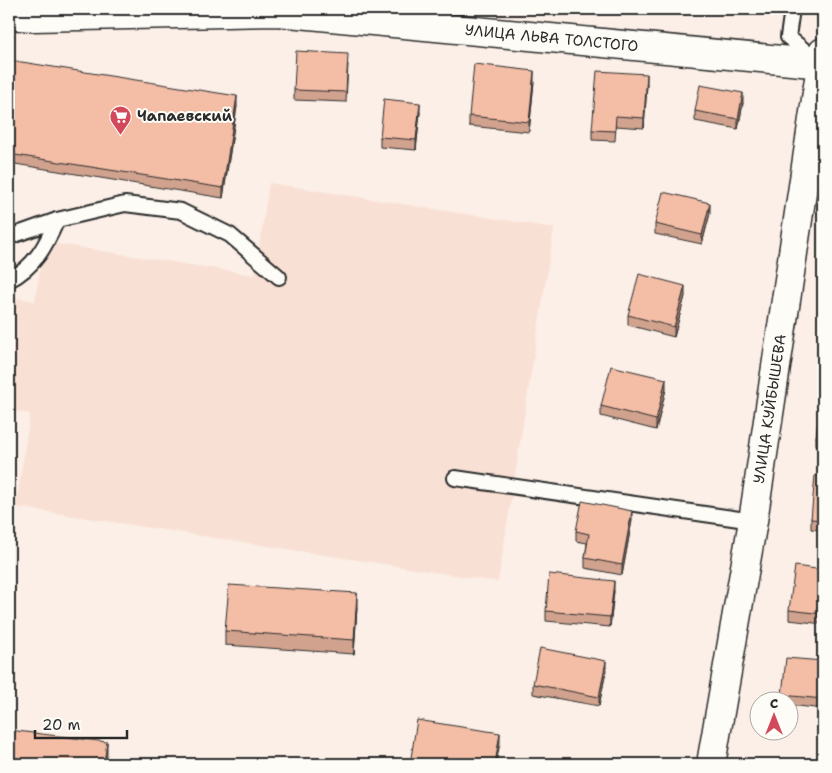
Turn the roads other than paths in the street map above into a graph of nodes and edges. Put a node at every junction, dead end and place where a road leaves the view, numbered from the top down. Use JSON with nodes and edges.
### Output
{"nodes":[{"id":1,"x":792,"y":9,"type":"edge"},
{"id":2,"x":26,"y":14,"type":"edge"},
{"id":3,"x":823,"y":60,"type":"edge"},
{"id":4,"x":57,"y":220,"type":"junction"},
{"id":5,"x":9,"y":236,"type":"edge"},
{"id":6,"x":279,"y":277,"type":"dead end"},
{"id":7,"x":9,"y":280,"type":"edge"},
{"id":8,"x":454,"y":478,"type":"dead end"},
{"id":9,"x":753,"y":521,"type":"junction"},
{"id":10,"x":711,"y":764,"type":"edge"}],
"edges":[{"from":1,"to":3,"type":"lane"},
{"from":2,"to":3,"type":"street","name":"УЛИЦА ЛЬВА ТОЛСТОГО"},
{"from":3,"to":9,"type":"street","name":"УЛИЦА КУЙБЫШЕВА"},
{"from":4,"to":5,"type":"lane"},
{"from":4,"to":6,"type":"lane"},
{"from":4,"to":7,"type":"lane"},
{"from":8,"to":9,"type":"lane"},
{"from":9,"to":10,"type":"street","name":"УЛИЦА КУЙБЫШЕВА"}]}
